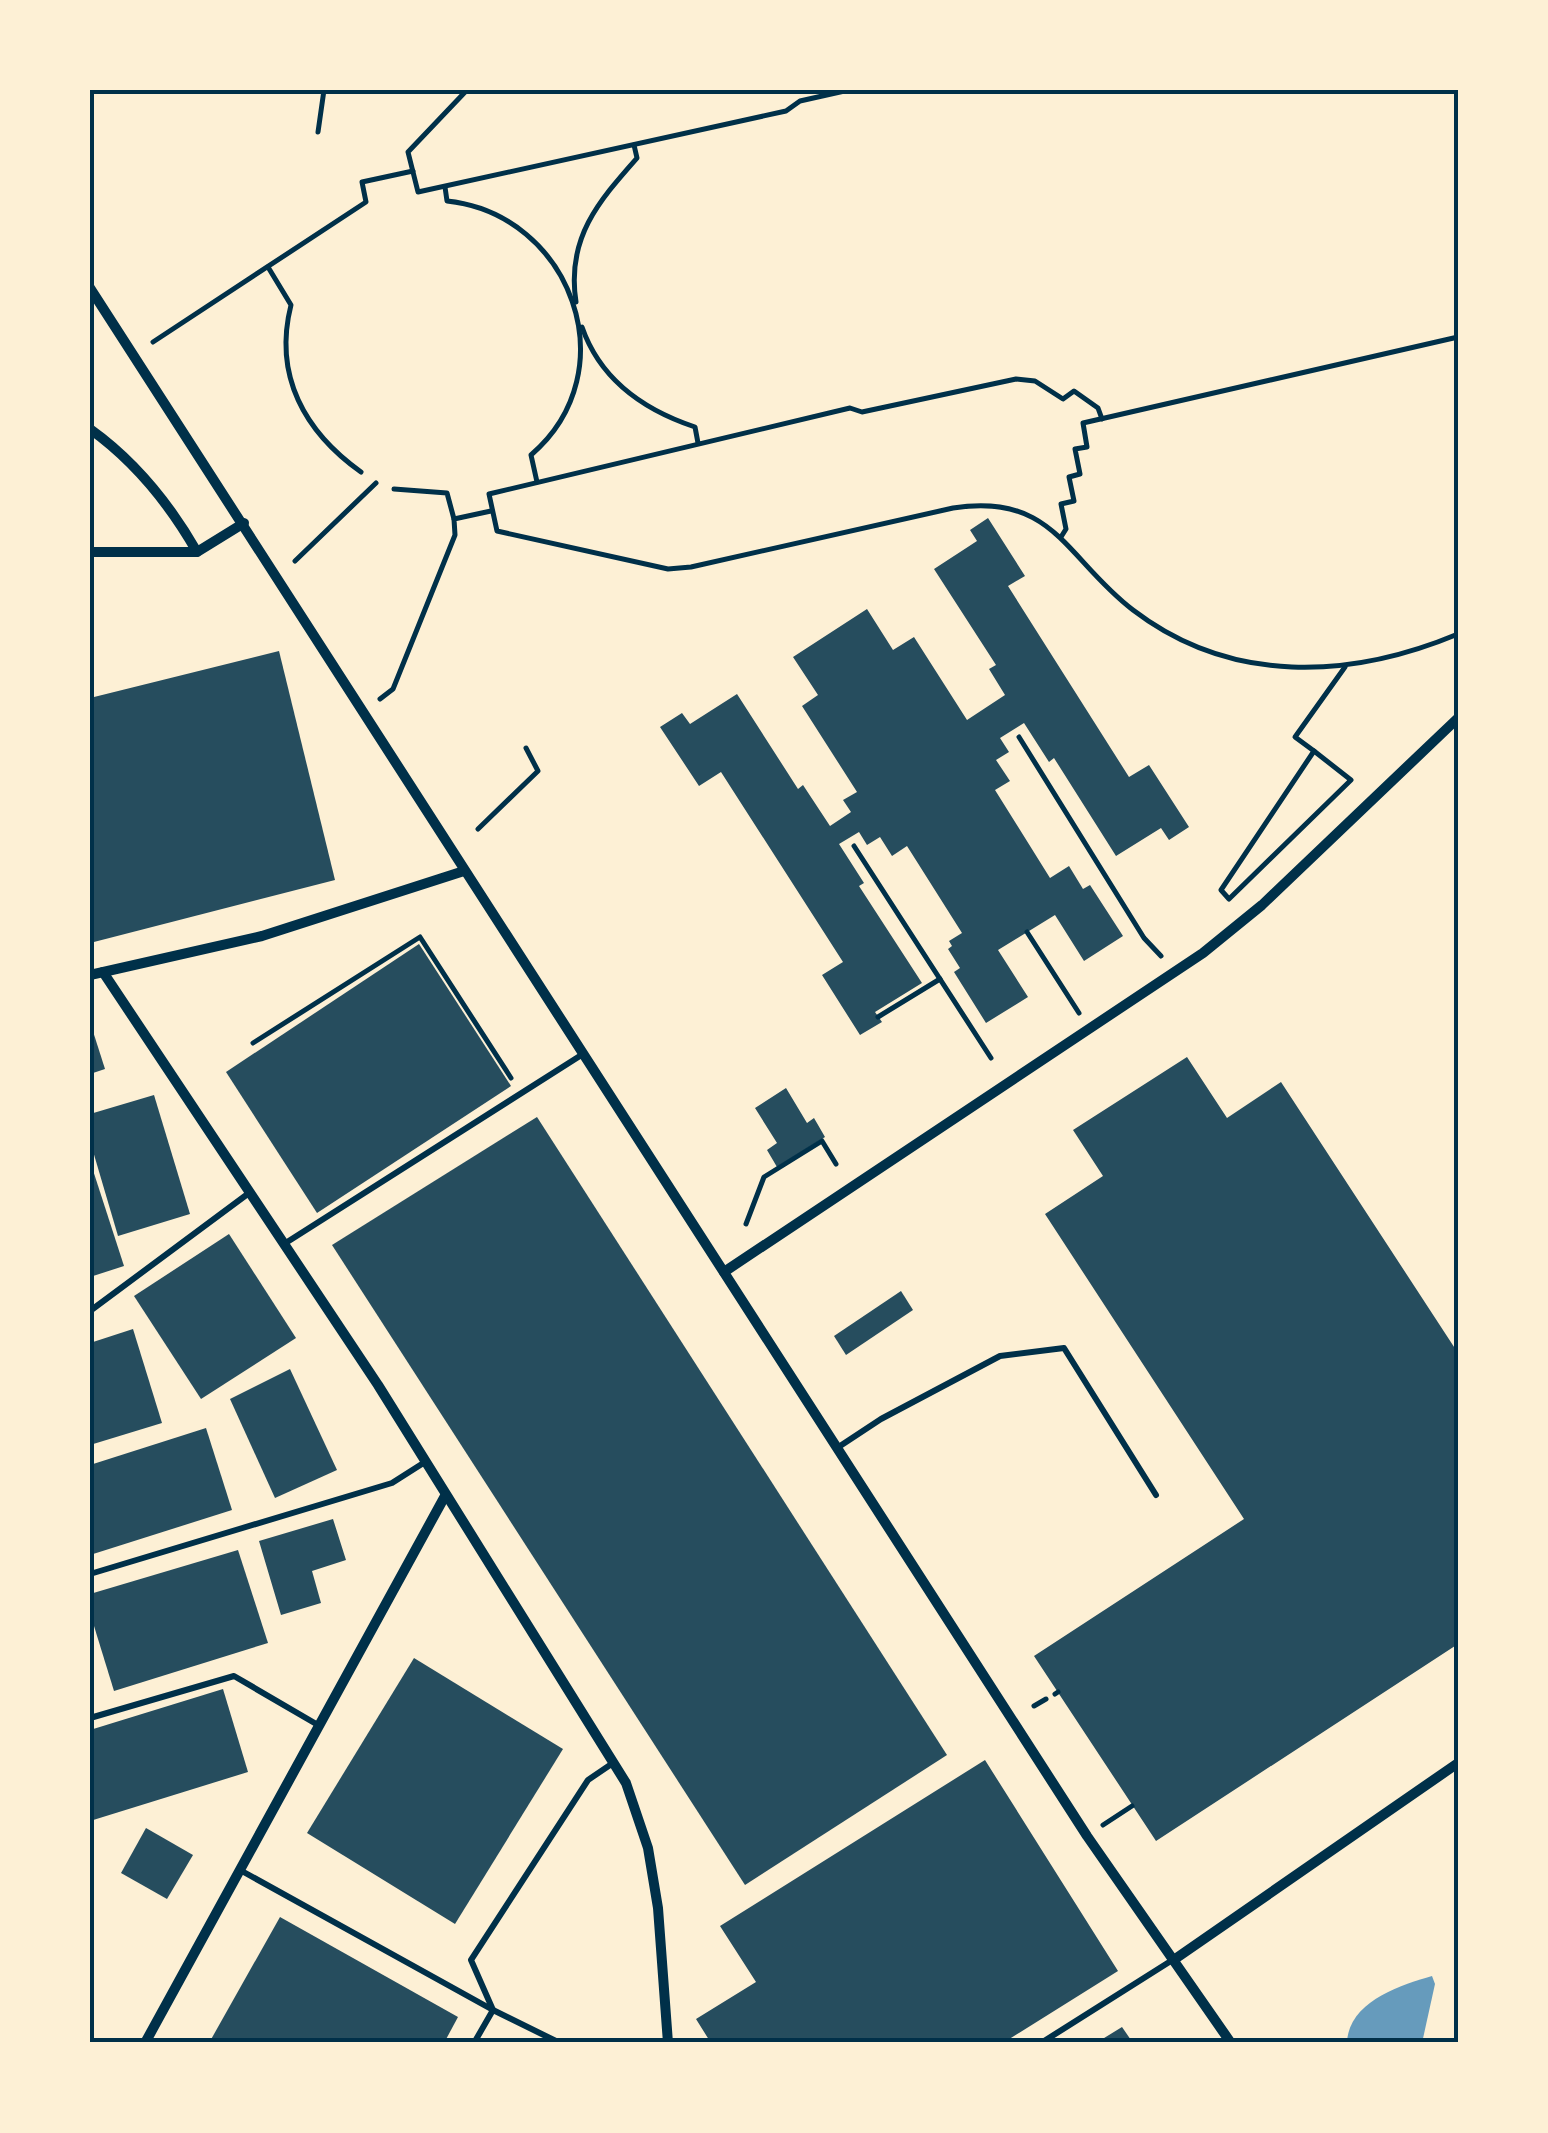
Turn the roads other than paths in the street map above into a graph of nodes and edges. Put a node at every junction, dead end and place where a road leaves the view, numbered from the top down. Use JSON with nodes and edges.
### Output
{"nodes":[{"id":1,"x":90,"y":288,"type":"edge"},
{"id":2,"x":90,"y":430,"type":"edge"},
{"id":3,"x":244,"y":523,"type":"junction"},
{"id":4,"x":90,"y":552,"type":"edge"},
{"id":5,"x":196,"y":552,"type":"junction"},
{"id":6,"x":1458,"y":718,"type":"edge"},
{"id":7,"x":464,"y":870,"type":"junction"},
{"id":8,"x":103,"y":972,"type":"junction"},
{"id":9,"x":90,"y":975,"type":"edge"},
{"id":10,"x":583,"y":1054,"type":"junction"},
{"id":11,"x":249,"y":1193,"type":"junction"},
{"id":12,"x":284,"y":1245,"type":"junction"},
{"id":13,"x":724,"y":1272,"type":"junction"},
{"id":14,"x":90,"y":1311,"type":"edge"},
{"id":15,"x":838,"y":1448,"type":"junction"},
{"id":16,"x":425,"y":1462,"type":"junction"},
{"id":17,"x":445,"y":1496,"type":"junction"},
{"id":18,"x":1156,"y":1496,"type":"dead end"},
{"id":19,"x":90,"y":1574,"type":"edge"},
{"id":20,"x":90,"y":1704,"type":"edge"},
{"id":21,"x":92,"y":1718,"type":"edge"},
{"id":22,"x":319,"y":1726,"type":"junction"},
{"id":23,"x":613,"y":1762,"type":"junction"},
{"id":24,"x":1458,"y":1763,"type":"edge"},
{"id":25,"x":240,"y":1870,"type":"junction"},
{"id":26,"x":1175,"y":1958,"type":"junction"},
{"id":27,"x":493,"y":2010,"type":"junction"},
{"id":28,"x":145,"y":2043,"type":"edge"},
{"id":29,"x":474,"y":2043,"type":"edge"},
{"id":30,"x":560,"y":2043,"type":"edge"},
{"id":31,"x":668,"y":2043,"type":"edge"},
{"id":32,"x":1041,"y":2043,"type":"edge"},
{"id":33,"x":1231,"y":2043,"type":"edge"}],
"edges":[{"from":1,"to":3,"type":"street"},
{"from":2,"to":5,"type":"street"},
{"from":3,"to":5,"type":"street"},
{"from":3,"to":7,"type":"street"},
{"from":4,"to":5,"type":"street"},
{"from":6,"to":13,"type":"street"},
{"from":7,"to":8,"type":"street"},
{"from":7,"to":10,"type":"street"},
{"from":8,"to":9,"type":"street"},
{"from":8,"to":11,"type":"street"},
{"from":10,"to":12,"type":"lane"},
{"from":10,"to":13,"type":"street"},
{"from":11,"to":12,"type":"street"},
{"from":11,"to":14,"type":"lane"},
{"from":12,"to":16,"type":"street"},
{"from":13,"to":15,"type":"street"},
{"from":15,"to":18,"type":"lane"},
{"from":15,"to":26,"type":"street"},
{"from":16,"to":17,"type":"street"},
{"from":16,"to":19,"type":"lane"},
{"from":17,"to":22,"type":"street"},
{"from":17,"to":23,"type":"street"},
{"from":20,"to":21,"type":"lane"},
{"from":21,"to":22,"type":"lane"},
{"from":22,"to":25,"type":"street"},
{"from":23,"to":27,"type":"lane"},
{"from":23,"to":31,"type":"street"},
{"from":24,"to":26,"type":"street"},
{"from":25,"to":27,"type":"lane"},
{"from":25,"to":28,"type":"street"},
{"from":26,"to":32,"type":"lane"},
{"from":26,"to":33,"type":"street"},
{"from":27,"to":29,"type":"lane"},
{"from":27,"to":30,"type":"lane"}]}
